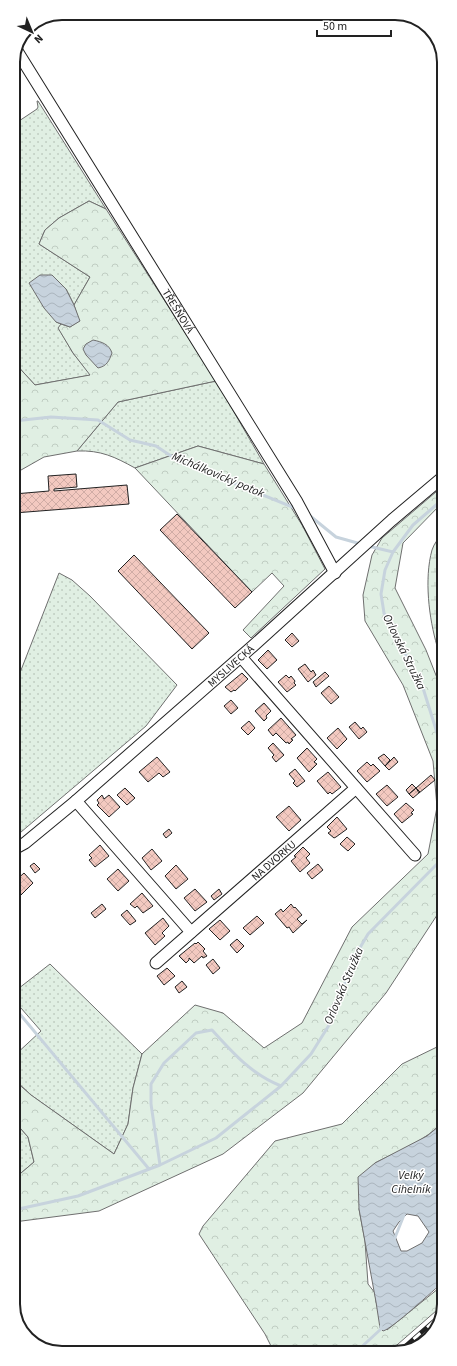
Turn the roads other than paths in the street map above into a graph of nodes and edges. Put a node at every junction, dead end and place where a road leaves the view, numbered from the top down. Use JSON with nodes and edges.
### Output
{"nodes":[{"id":1,"x":21,"y":57,"type":"edge"},
{"id":2,"x":437,"y":482,"type":"edge"},
{"id":3,"x":335,"y":573,"type":"junction"},
{"id":4,"x":241,"y":657,"type":"junction"},
{"id":5,"x":356,"y":788,"type":"junction"},
{"id":6,"x":76,"y":801,"type":"junction"},
{"id":7,"x":20,"y":846,"type":"edge"},
{"id":8,"x":415,"y":855,"type":"dead end"},
{"id":9,"x":191,"y":932,"type":"junction"},
{"id":10,"x":156,"y":963,"type":"dead end"}],
"edges":[{"from":1,"to":3,"type":"street","name":"TŘEŠŇOVÁ"},
{"from":2,"to":3,"type":"street","name":"MYSLIVECKÁ"},
{"from":3,"to":4,"type":"street","name":"MYSLIVECKÁ"},
{"from":4,"to":5,"type":"street"},
{"from":4,"to":6,"type":"street","name":"MYSLIVECKÁ"},
{"from":5,"to":8,"type":"street"},
{"from":5,"to":9,"type":"street","name":"NA DVORKU"},
{"from":6,"to":7,"type":"street","name":"MYSLIVECKÁ"},
{"from":6,"to":9,"type":"street"},
{"from":9,"to":10,"type":"street","name":"NA DVORKU"}]}
